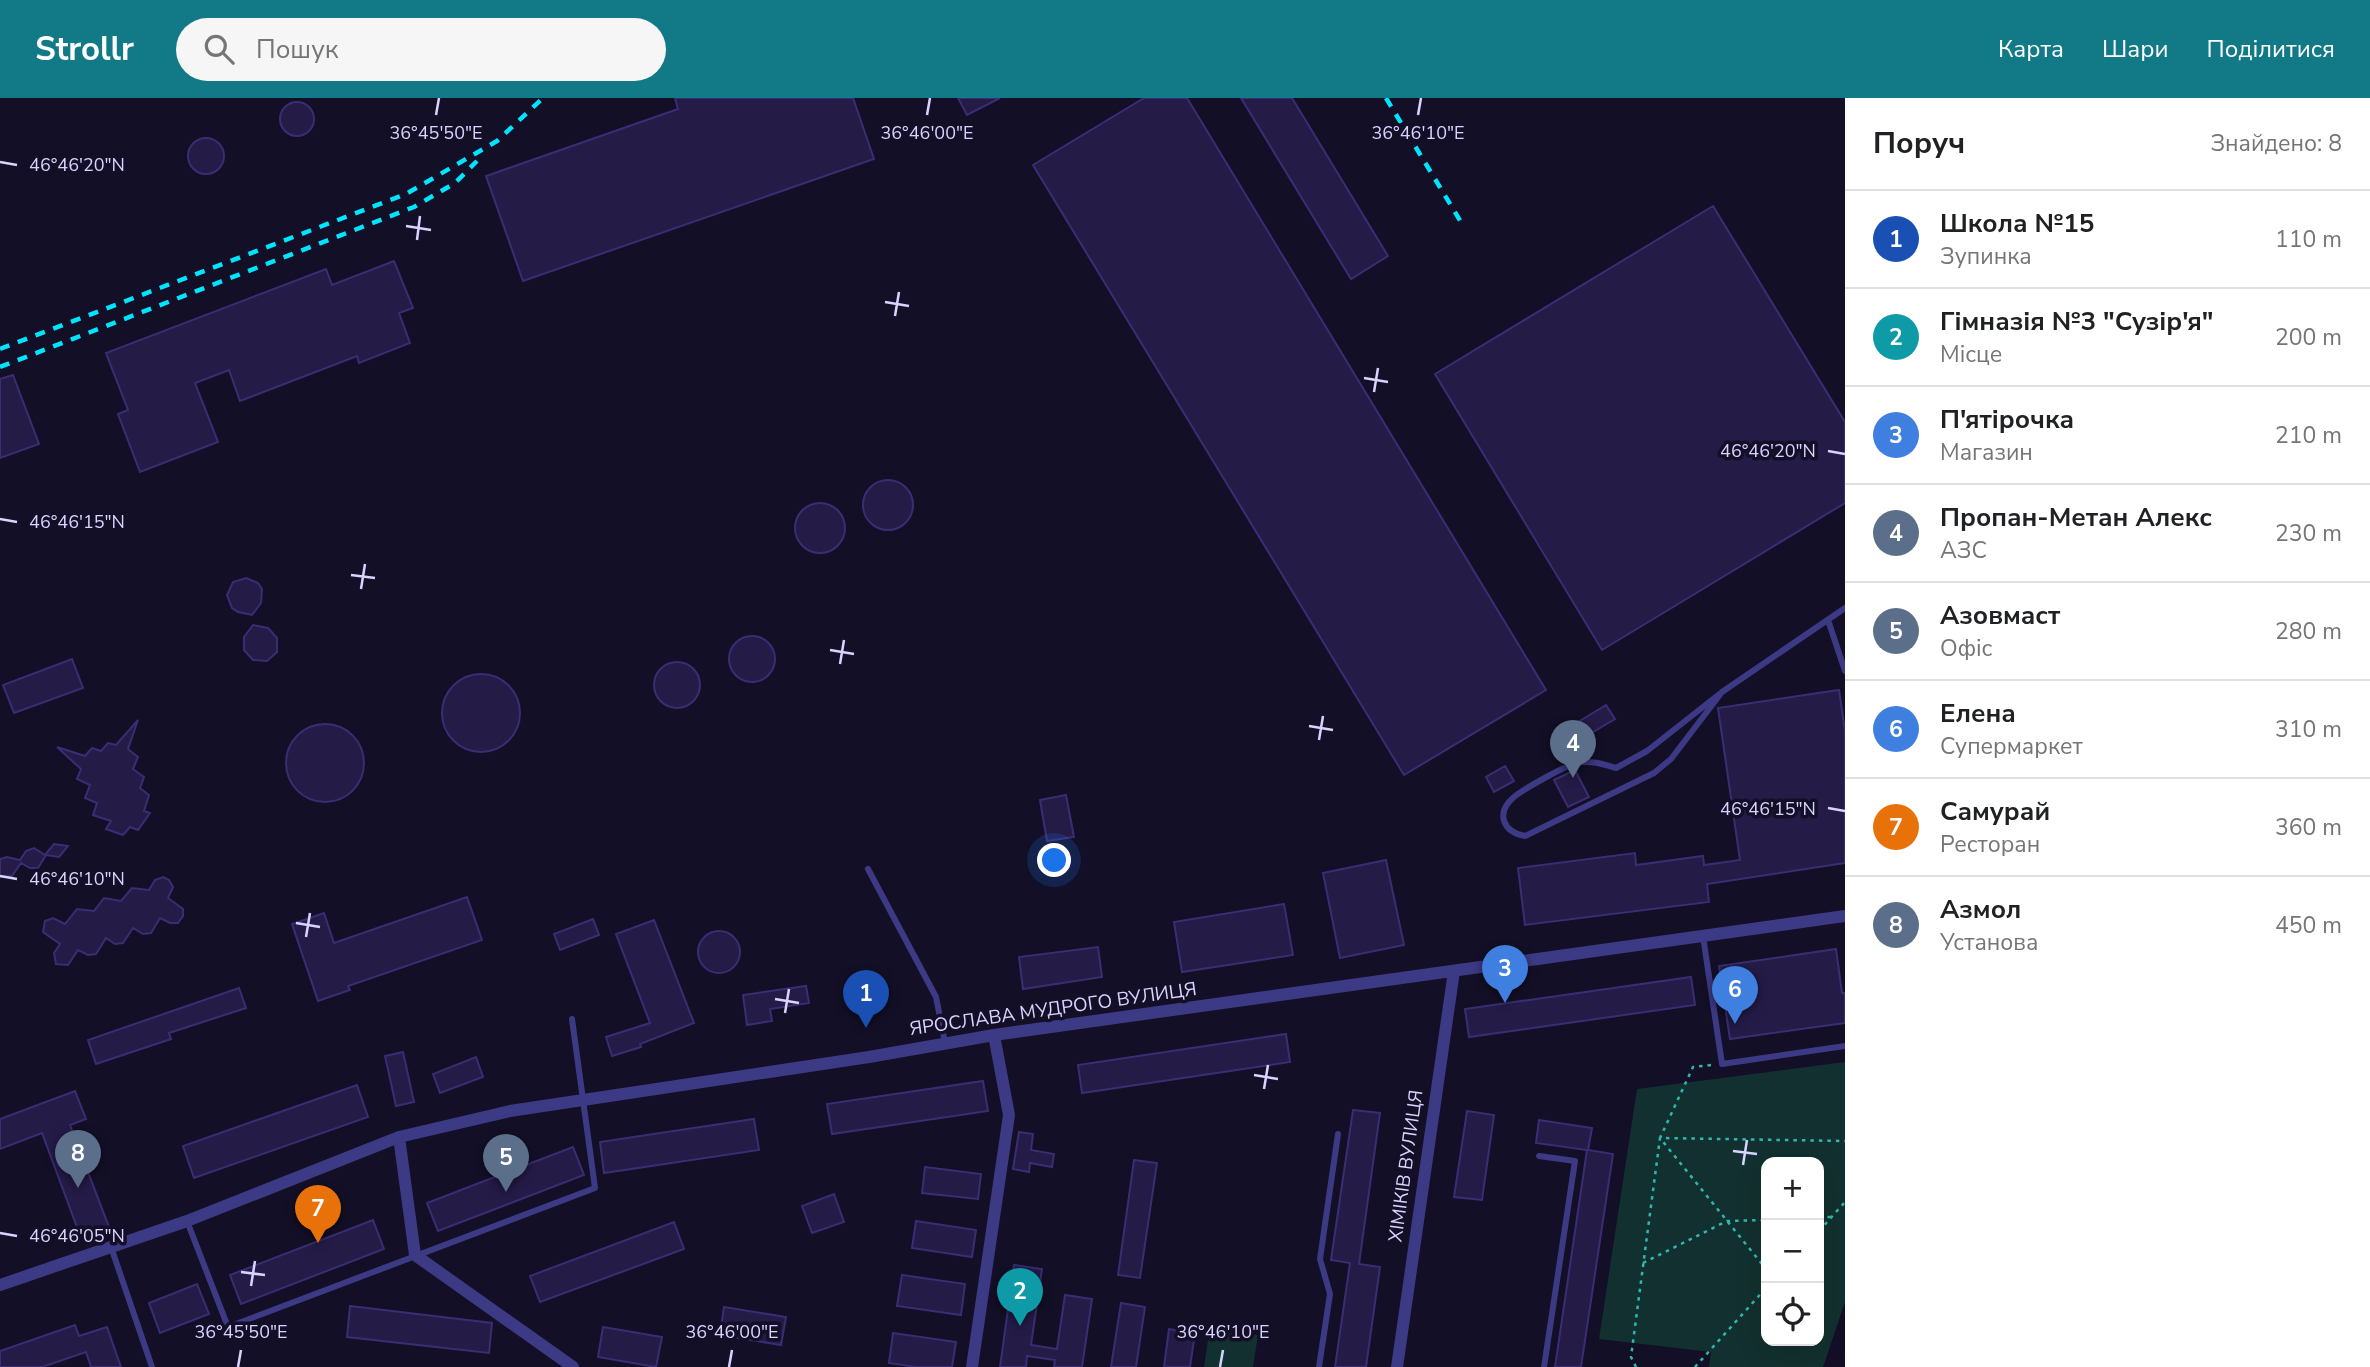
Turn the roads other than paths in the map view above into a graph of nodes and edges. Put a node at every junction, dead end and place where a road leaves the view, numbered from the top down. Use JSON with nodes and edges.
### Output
{"nodes":[{"id":1,"x":1845,"y":608,"type":"edge"},
{"id":2,"x":1828,"y":620,"type":"junction"},
{"id":3,"x":1845,"y":671,"type":"edge"},
{"id":4,"x":1722,"y":692,"type":"junction"},
{"id":5,"x":868,"y":869,"type":"dead end"},
{"id":6,"x":1845,"y":916,"type":"edge"},
{"id":7,"x":1703,"y":936,"type":"junction"},
{"id":8,"x":1454,"y":971,"type":"junction"},
{"id":9,"x":572,"y":1019,"type":"dead end"},
{"id":10,"x":994,"y":1035,"type":"junction"},
{"id":11,"x":945,"y":1042,"type":"junction"},
{"id":12,"x":1845,"y":1046,"type":"edge"},
{"id":13,"x":584,"y":1100,"type":"junction"},
{"id":14,"x":1338,"y":1134,"type":"dead end"},
{"id":15,"x":399,"y":1138,"type":"junction"},
{"id":16,"x":1539,"y":1156,"type":"dead end"},
{"id":17,"x":187,"y":1221,"type":"junction"},
{"id":18,"x":111,"y":1247,"type":"junction"},
{"id":19,"x":415,"y":1255,"type":"junction"},
{"id":20,"x":0,"y":1285,"type":"edge"},
{"id":21,"x":152,"y":1367,"type":"edge"},
{"id":22,"x":573,"y":1367,"type":"edge"},
{"id":23,"x":972,"y":1367,"type":"edge"},
{"id":24,"x":1319,"y":1367,"type":"edge"},
{"id":25,"x":1397,"y":1367,"type":"edge"},
{"id":26,"x":1544,"y":1367,"type":"edge"}],
"edges":[{"from":1,"to":2,"type":"lane"},
{"from":2,"to":3,"type":"lane"},
{"from":2,"to":4,"type":"lane"},
{"from":4,"to":4,"type":"lane"},
{"from":5,"to":11,"type":"lane"},
{"from":6,"to":7,"type":"street","name":"ЯРОСЛАВА МУДРОГО ВУЛИЦЯ"},
{"from":7,"to":8,"type":"street","name":"ЯРОСЛАВА МУДРОГО ВУЛИЦЯ"},
{"from":7,"to":12,"type":"lane"},
{"from":8,"to":10,"type":"street","name":"ЯРОСЛАВА МУДРОГО ВУЛИЦЯ"},
{"from":8,"to":25,"type":"street","name":"ХІМІКІВ ВУЛИЦЯ"},
{"from":9,"to":13,"type":"lane"},
{"from":10,"to":11,"type":"street","name":"ЯРОСЛАВА МУДРОГО ВУЛИЦЯ"},
{"from":10,"to":23,"type":"street"},
{"from":11,"to":13,"type":"street","name":"ЯРОСЛАВА МУДРОГО ВУЛИЦЯ"},
{"from":13,"to":15,"type":"street","name":"ЯРОСЛАВА МУДРОГО ВУЛИЦЯ"},
{"from":13,"to":19,"type":"lane"},
{"from":14,"to":24,"type":"lane"},
{"from":15,"to":17,"type":"street","name":"ЯРОСЛАВА МУДРОГО ВУЛИЦЯ"},
{"from":15,"to":19,"type":"street"},
{"from":16,"to":26,"type":"lane"},
{"from":17,"to":18,"type":"street","name":"ЯРОСЛАВА МУДРОГО ВУЛИЦЯ"},
{"from":17,"to":19,"type":"lane"},
{"from":18,"to":20,"type":"street","name":"ЯРОСЛАВА МУДРОГО ВУЛИЦЯ"},
{"from":18,"to":21,"type":"lane"},
{"from":19,"to":22,"type":"street"}]}
